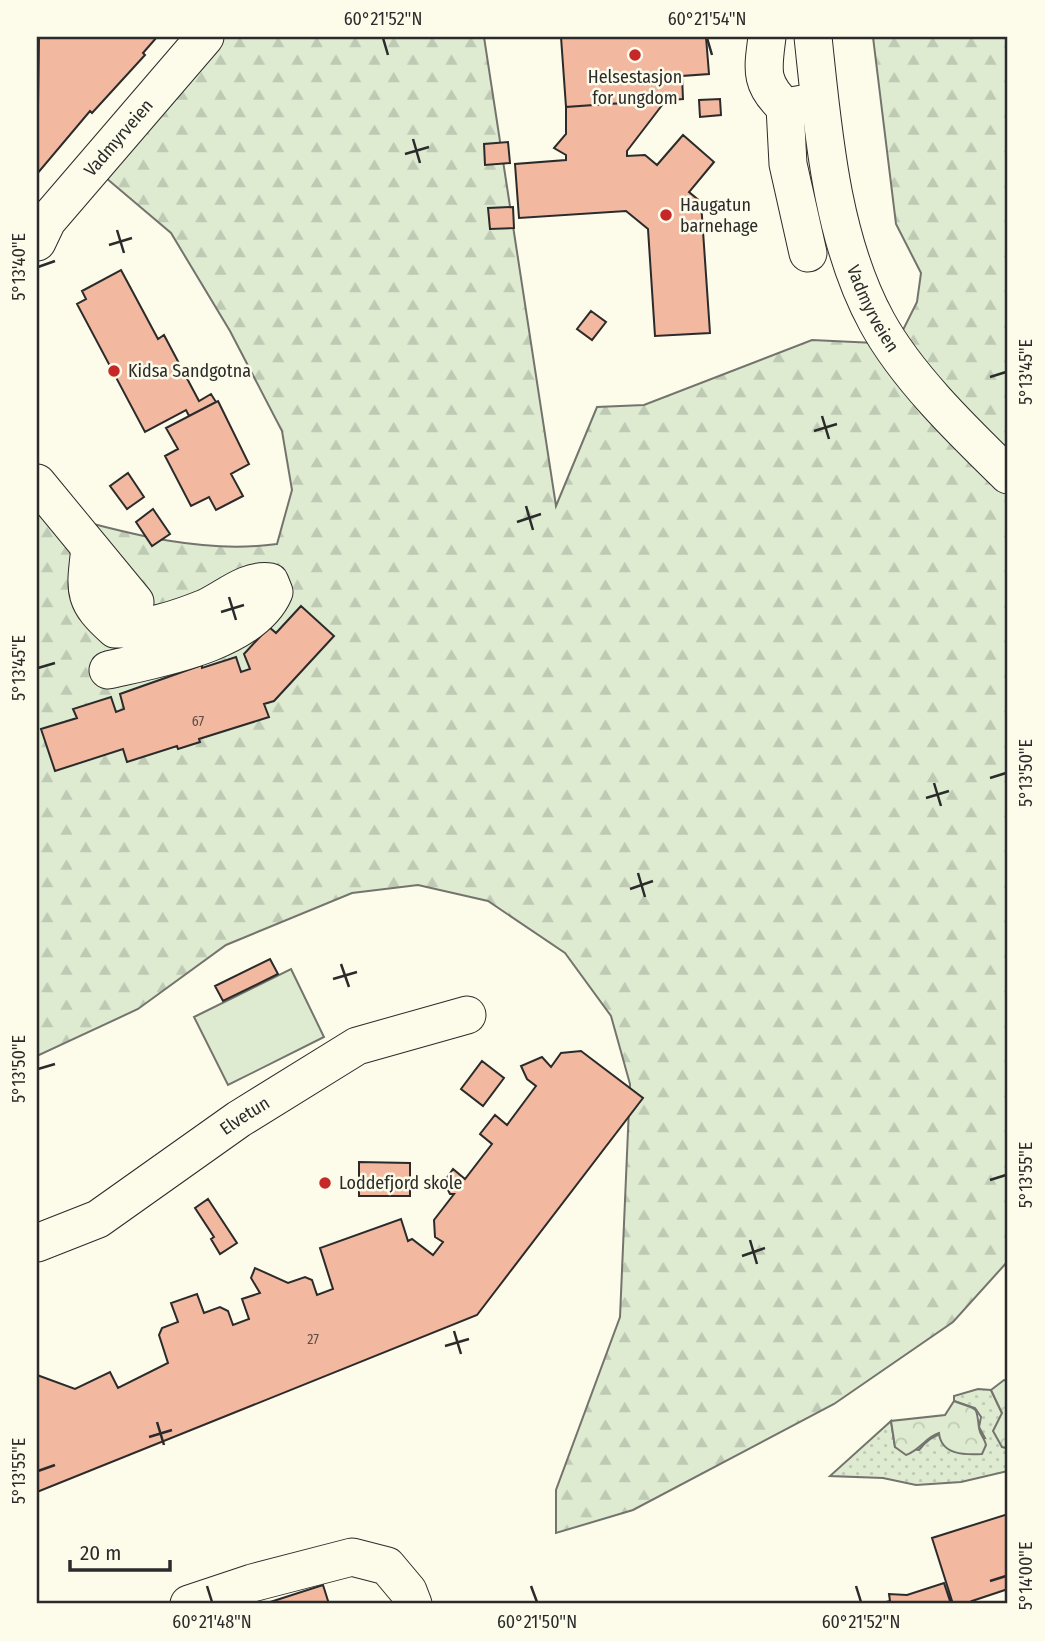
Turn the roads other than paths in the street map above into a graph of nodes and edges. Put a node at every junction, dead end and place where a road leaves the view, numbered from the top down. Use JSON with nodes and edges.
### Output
{"nodes":[{"id":1,"x":205,"y":37,"type":"edge"},
{"id":2,"x":768,"y":37,"type":"edge"},
{"id":3,"x":813,"y":37,"type":"edge"},
{"id":4,"x":820,"y":101,"type":"junction"},
{"id":5,"x":785,"y":107,"type":"junction"},
{"id":6,"x":37,"y":242,"type":"edge"},
{"id":7,"x":808,"y":253,"type":"dead end"},
{"id":8,"x":1008,"y":475,"type":"edge"},
{"id":9,"x":37,"y":483,"type":"edge"},
{"id":10,"x":90,"y":548,"type":"junction"},
{"id":11,"x":135,"y":602,"type":"dead end"},
{"id":12,"x":108,"y":670,"type":"dead end"},
{"id":13,"x":467,"y":1015,"type":"dead end"},
{"id":14,"x":37,"y":1243,"type":"edge"},
{"id":15,"x":189,"y":1604,"type":"edge"},
{"id":16,"x":413,"y":1604,"type":"edge"}],
"edges":[{"from":1,"to":6,"type":"street","name":"Vadmyrveien"},
{"from":2,"to":5,"type":"street"},
{"from":3,"to":4,"type":"street","name":"Vadmyrveien"},
{"from":4,"to":5,"type":"street"},
{"from":4,"to":8,"type":"street","name":"Vadmyrveien"},
{"from":5,"to":7,"type":"street"},
{"from":9,"to":10,"type":"street"},
{"from":10,"to":11,"type":"street"},
{"from":10,"to":12,"type":"street"},
{"from":13,"to":14,"type":"street","name":"Elvetun"},
{"from":15,"to":16,"type":"street"}]}
